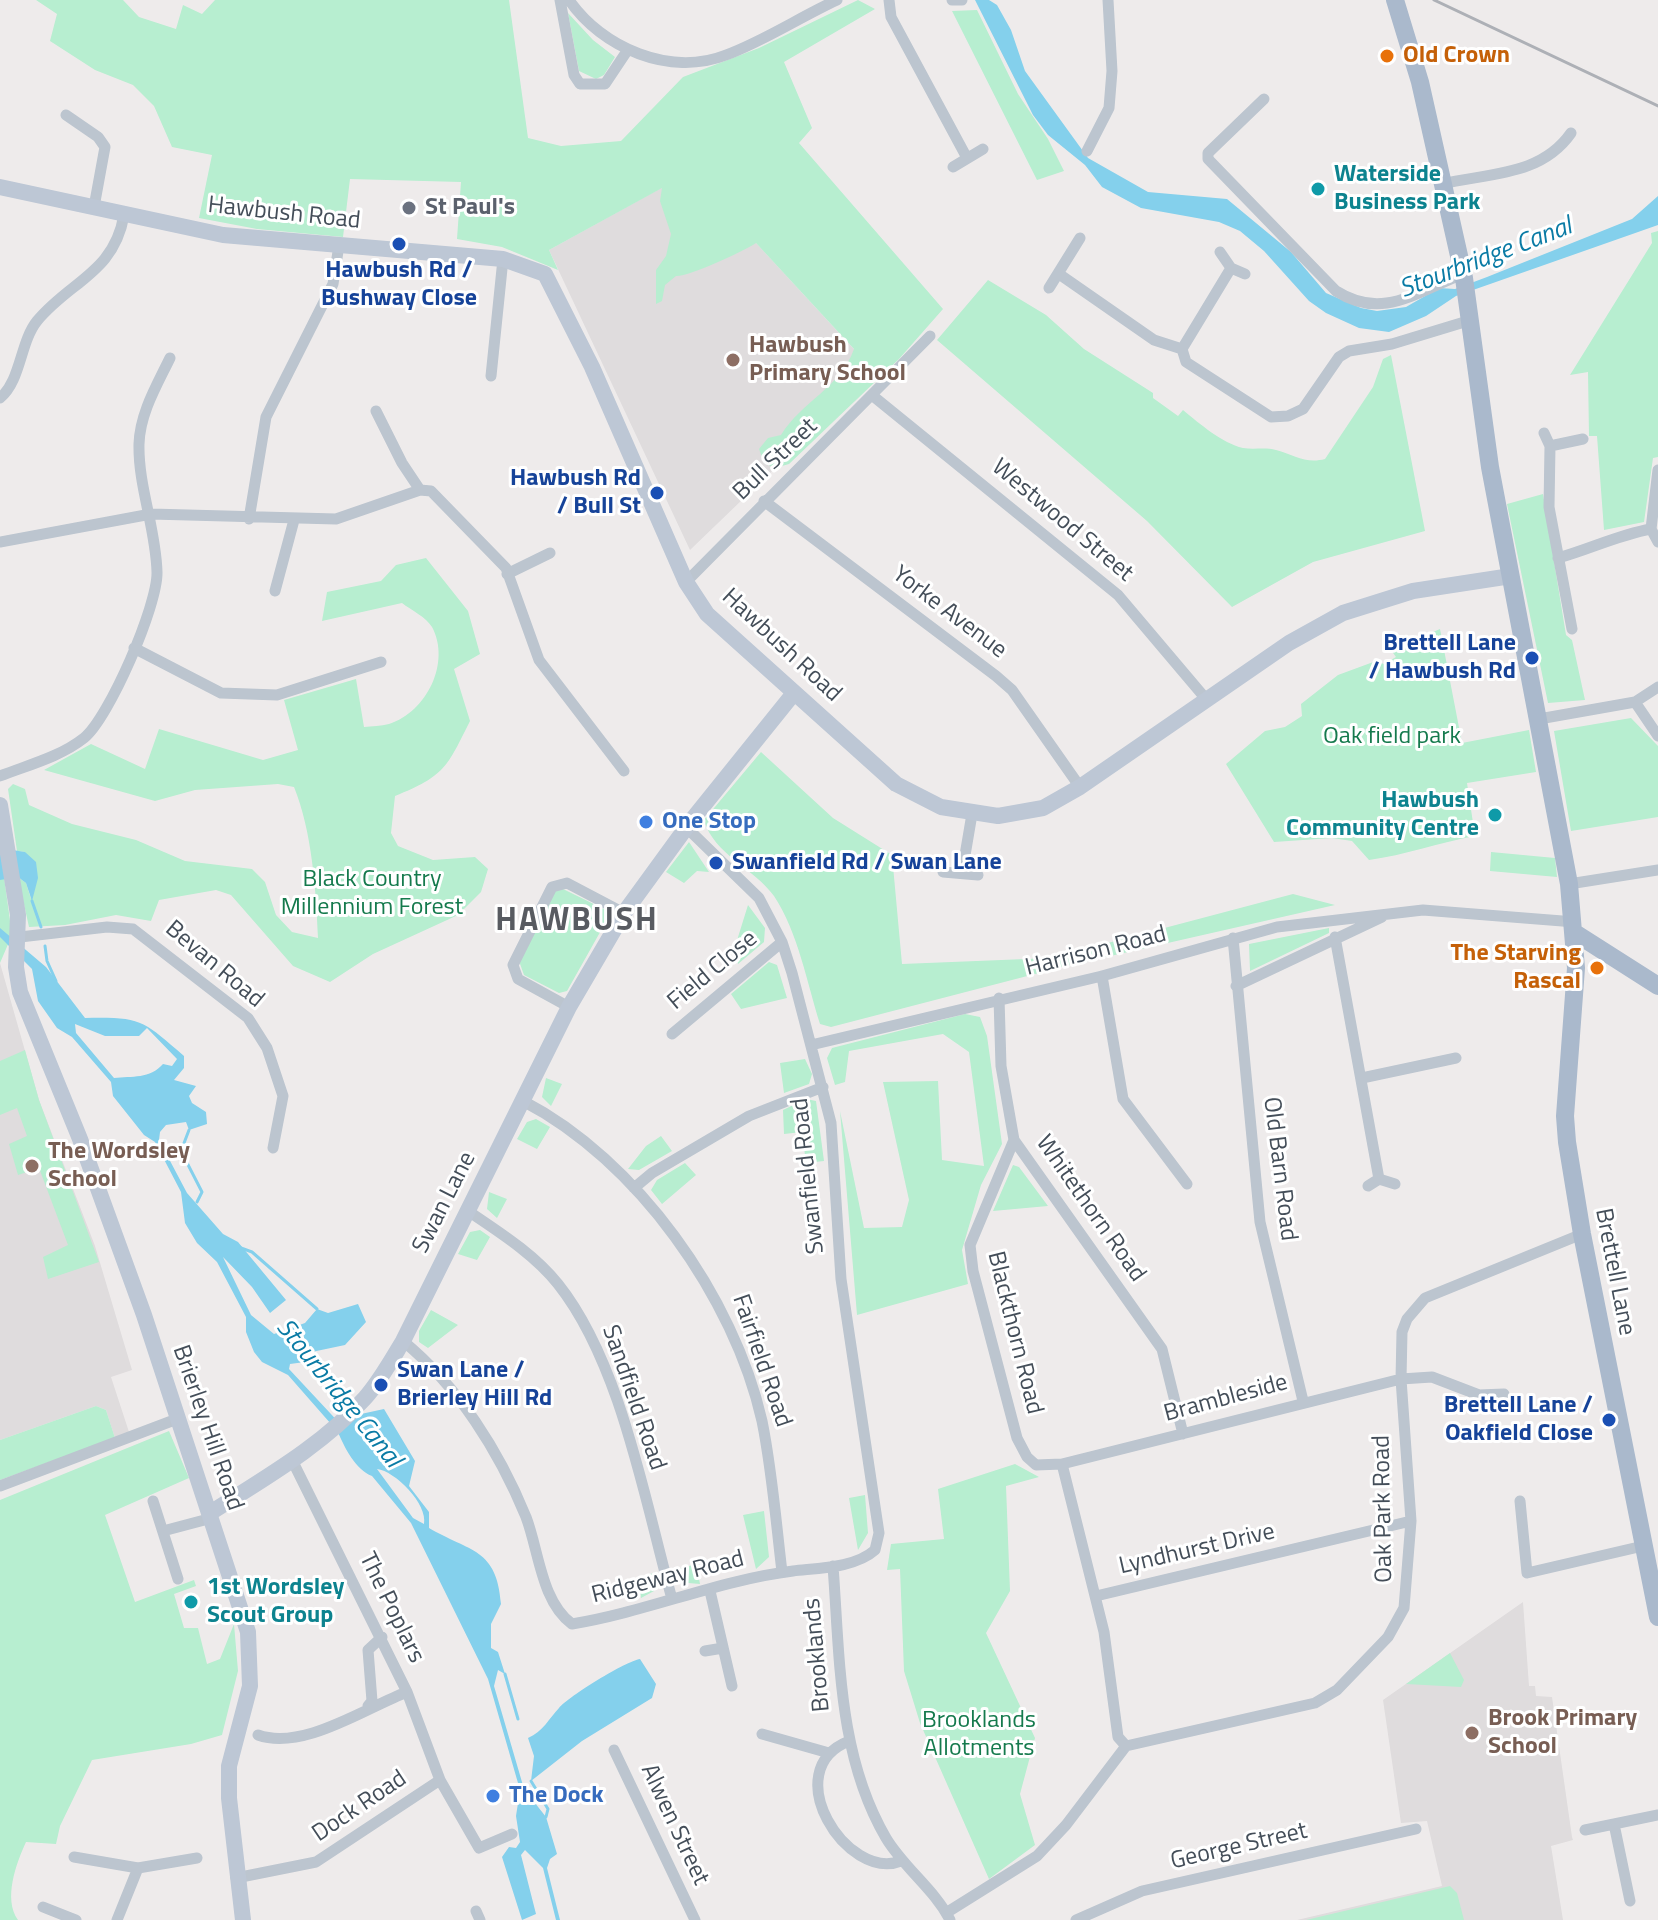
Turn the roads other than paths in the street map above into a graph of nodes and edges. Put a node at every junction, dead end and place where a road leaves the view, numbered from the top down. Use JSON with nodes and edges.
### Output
{"nodes":[{"id":1,"x":560,"y":0,"type":"edge"},
{"id":2,"x":569,"y":0,"type":"edge"},
{"id":3,"x":837,"y":0,"type":"edge"},
{"id":4,"x":889,"y":0,"type":"edge"},
{"id":5,"x":952,"y":0,"type":"edge"},
{"id":6,"x":962,"y":0,"type":"edge"},
{"id":7,"x":1108,"y":0,"type":"edge"},
{"id":8,"x":1395,"y":0,"type":"edge"},
{"id":9,"x":627,"y":51,"type":"junction"},
{"id":10,"x":1264,"y":99,"type":"dead end"},
{"id":11,"x":66,"y":115,"type":"dead end"},
{"id":12,"x":1571,"y":133,"type":"dead end"},
{"id":13,"x":983,"y":149,"type":"dead end"},
{"id":14,"x":1087,"y":151,"type":"dead end"},
{"id":15,"x":967,"y":158,"type":"junction"},
{"id":16,"x":953,"y":167,"type":"dead end"},
{"id":17,"x":1442,"y":184,"type":"junction"},
{"id":18,"x":0,"y":187,"type":"edge"},
{"id":19,"x":94,"y":207,"type":"junction"},
{"id":20,"x":124,"y":215,"type":"junction"},
{"id":21,"x":1080,"y":238,"type":"dead end"},
{"id":22,"x":339,"y":245,"type":"junction"},
{"id":23,"x":1220,"y":252,"type":"dead end"},
{"id":24,"x":503,"y":259,"type":"junction"},
{"id":25,"x":1231,"y":268,"type":"junction"},
{"id":26,"x":1059,"y":274,"type":"junction"},
{"id":27,"x":1245,"y":274,"type":"dead end"},
{"id":28,"x":1464,"y":276,"type":"junction"},
{"id":29,"x":1049,"y":288,"type":"dead end"},
{"id":30,"x":1471,"y":320,"type":"junction"},
{"id":31,"x":930,"y":336,"type":"dead end"},
{"id":32,"x":1182,"y":349,"type":"junction"},
{"id":33,"x":170,"y":358,"type":"dead end"},
{"id":34,"x":491,"y":376,"type":"dead end"},
{"id":35,"x":873,"y":396,"type":"junction"},
{"id":36,"x":0,"y":398,"type":"edge"},
{"id":37,"x":376,"y":411,"type":"dead end"},
{"id":38,"x":1544,"y":433,"type":"dead end"},
{"id":39,"x":1583,"y":439,"type":"dead end"},
{"id":40,"x":1550,"y":446,"type":"junction"},
{"id":41,"x":1658,"y":470,"type":"edge"},
{"id":42,"x":1658,"y":478,"type":"edge"},
{"id":43,"x":420,"y":490,"type":"junction"},
{"id":44,"x":764,"y":501,"type":"junction"},
{"id":45,"x":151,"y":514,"type":"junction"},
{"id":46,"x":249,"y":519,"type":"junction"},
{"id":47,"x":294,"y":520,"type":"junction"},
{"id":48,"x":1651,"y":529,"type":"junction"},
{"id":49,"x":0,"y":542,"type":"edge"},
{"id":50,"x":1658,"y":542,"type":"edge"},
{"id":51,"x":550,"y":553,"type":"dead end"},
{"id":52,"x":1558,"y":558,"type":"junction"},
{"id":53,"x":507,"y":574,"type":"junction"},
{"id":54,"x":1511,"y":576,"type":"junction"},
{"id":55,"x":686,"y":582,"type":"junction"},
{"id":56,"x":275,"y":591,"type":"dead end"},
{"id":57,"x":1572,"y":629,"type":"dead end"},
{"id":58,"x":134,"y":648,"type":"junction"},
{"id":59,"x":381,"y":662,"type":"dead end"},
{"id":60,"x":1658,"y":687,"type":"edge"},
{"id":61,"x":794,"y":693,"type":"junction"},
{"id":62,"x":1206,"y":699,"type":"junction"},
{"id":63,"x":1635,"y":702,"type":"junction"},
{"id":64,"x":1539,"y":719,"type":"junction"},
{"id":65,"x":1658,"y":736,"type":"edge"},
{"id":66,"x":624,"y":771,"type":"dead end"},
{"id":67,"x":0,"y":776,"type":"edge"},
{"id":68,"x":1080,"y":787,"type":"junction"},
{"id":69,"x":0,"y":805,"type":"edge"},
{"id":70,"x":972,"y":814,"type":"junction"},
{"id":71,"x":687,"y":828,"type":"junction"},
{"id":72,"x":1658,"y":870,"type":"edge"},
{"id":73,"x":943,"y":872,"type":"dead end"},
{"id":74,"x":962,"y":873,"type":"junction"},
{"id":75,"x":978,"y":875,"type":"dead end"},
{"id":76,"x":1569,"y":884,"type":"junction"},
{"id":77,"x":1394,"y":912,"type":"junction"},
{"id":78,"x":624,"y":913,"type":"junction"},
{"id":79,"x":1575,"y":927,"type":"junction"},
{"id":80,"x":1335,"y":937,"type":"junction"},
{"id":81,"x":1233,"y":938,"type":"junction"},
{"id":82,"x":20,"y":939,"type":"junction"},
{"id":83,"x":782,"y":942,"type":"junction"},
{"id":84,"x":1102,"y":976,"type":"junction"},
{"id":85,"x":1236,"y":986,"type":"junction"},
{"id":86,"x":1658,"y":986,"type":"edge"},
{"id":87,"x":999,"y":998,"type":"junction"},
{"id":88,"x":569,"y":1007,"type":"junction"},
{"id":89,"x":672,"y":1034,"type":"dead end"},
{"id":90,"x":811,"y":1045,"type":"junction"},
{"id":91,"x":1456,"y":1058,"type":"dead end"},
{"id":92,"x":1362,"y":1078,"type":"junction"},
{"id":93,"x":823,"y":1087,"type":"junction"},
{"id":94,"x":523,"y":1101,"type":"junction"},
{"id":95,"x":1014,"y":1140,"type":"junction"},
{"id":96,"x":273,"y":1148,"type":"dead end"},
{"id":97,"x":1379,"y":1179,"type":"junction"},
{"id":98,"x":1187,"y":1184,"type":"dead end"},
{"id":99,"x":1395,"y":1184,"type":"dead end"},
{"id":100,"x":1368,"y":1186,"type":"dead end"},
{"id":101,"x":634,"y":1188,"type":"junction"},
{"id":102,"x":468,"y":1211,"type":"junction"},
{"id":103,"x":1582,"y":1234,"type":"junction"},
{"id":104,"x":403,"y":1341,"type":"junction"},
{"id":105,"x":1401,"y":1379,"type":"junction"},
{"id":106,"x":1504,"y":1394,"type":"dead end"},
{"id":107,"x":1303,"y":1401,"type":"junction"},
{"id":108,"x":177,"y":1419,"type":"junction"},
{"id":109,"x":1183,"y":1434,"type":"junction"},
{"id":110,"x":292,"y":1460,"type":"junction"},
{"id":111,"x":1062,"y":1464,"type":"junction"},
{"id":112,"x":0,"y":1486,"type":"edge"},
{"id":113,"x":153,"y":1501,"type":"dead end"},
{"id":114,"x":1520,"y":1501,"type":"dead end"},
{"id":115,"x":211,"y":1515,"type":"junction"},
{"id":116,"x":1411,"y":1521,"type":"junction"},
{"id":117,"x":163,"y":1531,"type":"junction"},
{"id":118,"x":1643,"y":1546,"type":"junction"},
{"id":119,"x":869,"y":1556,"type":"joint"},
{"id":120,"x":833,"y":1566,"type":"junction"},
{"id":121,"x":782,"y":1572,"type":"junction"},
{"id":122,"x":178,"y":1579,"type":"dead end"},
{"id":123,"x":710,"y":1591,"type":"junction"},
{"id":124,"x":1096,"y":1596,"type":"junction"},
{"id":125,"x":672,"y":1599,"type":"junction"},
{"id":126,"x":1658,"y":1617,"type":"edge"},
{"id":127,"x":382,"y":1637,"type":"junction"},
{"id":128,"x":723,"y":1648,"type":"junction"},
{"id":129,"x":705,"y":1651,"type":"dead end"},
{"id":130,"x":732,"y":1686,"type":"dead end"},
{"id":131,"x":407,"y":1692,"type":"junction"},
{"id":132,"x":368,"y":1706,"type":"junction"},
{"id":133,"x":762,"y":1734,"type":"dead end"},
{"id":134,"x":258,"y":1735,"type":"dead end"},
{"id":135,"x":849,"y":1741,"type":"junction"},
{"id":136,"x":1126,"y":1746,"type":"junction"},
{"id":137,"x":614,"y":1750,"type":"dead end"},
{"id":138,"x":829,"y":1753,"type":"junction"},
{"id":139,"x":440,"y":1780,"type":"junction"},
{"id":140,"x":1658,"y":1815,"type":"edge"},
{"id":141,"x":1614,"y":1824,"type":"junction"},
{"id":142,"x":1416,"y":1829,"type":"dead end"},
{"id":143,"x":1585,"y":1830,"type":"dead end"},
{"id":144,"x":512,"y":1834,"type":"dead end"},
{"id":145,"x":74,"y":1857,"type":"dead end"},
{"id":146,"x":197,"y":1858,"type":"dead end"},
{"id":147,"x":901,"y":1861,"type":"junction"},
{"id":148,"x":138,"y":1868,"type":"junction"},
{"id":149,"x":236,"y":1878,"type":"junction"},
{"id":150,"x":1630,"y":1901,"type":"dead end"},
{"id":151,"x":43,"y":1907,"type":"dead end"},
{"id":152,"x":948,"y":1916,"type":"edge"},
{"id":153,"x":76,"y":1920,"type":"edge"},
{"id":154,"x":117,"y":1920,"type":"edge"},
{"id":155,"x":243,"y":1920,"type":"edge"},
{"id":156,"x":695,"y":1920,"type":"edge"},
{"id":157,"x":1076,"y":1920,"type":"edge"}],
"edges":[{"from":1,"to":9,"type":"street"},
{"from":2,"to":9,"type":"street"},
{"from":3,"to":9,"type":"street"},
{"from":4,"to":15,"type":"street"},
{"from":5,"to":6,"type":"street"},
{"from":7,"to":14,"type":"street"},
{"from":8,"to":17,"type":"main road"},
{"from":10,"to":28,"type":"street"},
{"from":11,"to":19,"type":"street"},
{"from":12,"to":17,"type":"street"},
{"from":13,"to":15,"type":"street"},
{"from":15,"to":16,"type":"street"},
{"from":17,"to":28,"type":"main road"},
{"from":18,"to":19,"type":"street","name":"Hawbush Road"},
{"from":19,"to":20,"type":"street","name":"Hawbush Road"},
{"from":20,"to":22,"type":"street","name":"Hawbush Road"},
{"from":20,"to":36,"type":"street"},
{"from":21,"to":26,"type":"street"},
{"from":22,"to":24,"type":"street","name":"Hawbush Road"},
{"from":22,"to":46,"type":"street"},
{"from":23,"to":25,"type":"street"},
{"from":24,"to":34,"type":"street"},
{"from":24,"to":55,"type":"street","name":"Hawbush Road"},
{"from":25,"to":27,"type":"street"},
{"from":25,"to":32,"type":"street"},
{"from":26,"to":29,"type":"street"},
{"from":26,"to":32,"type":"street"},
{"from":28,"to":30,"type":"main road","name":"Brettell Lane"},
{"from":30,"to":32,"type":"street"},
{"from":30,"to":54,"type":"main road","name":"Brettell Lane"},
{"from":31,"to":35,"type":"street","name":"Bull Street"},
{"from":33,"to":45,"type":"street"},
{"from":35,"to":44,"type":"street","name":"Bull Street"},
{"from":35,"to":62,"type":"street","name":"Westwood Street"},
{"from":37,"to":43,"type":"street"},
{"from":38,"to":40,"type":"street"},
{"from":39,"to":40,"type":"street"},
{"from":40,"to":52,"type":"street"},
{"from":41,"to":42,"type":"street"},
{"from":42,"to":48,"type":"street"},
{"from":43,"to":47,"type":"street"},
{"from":43,"to":53,"type":"street"},
{"from":44,"to":55,"type":"street","name":"Bull Street"},
{"from":44,"to":68,"type":"street","name":"Yorke Avenue"},
{"from":45,"to":46,"type":"street"},
{"from":45,"to":49,"type":"street"},
{"from":45,"to":58,"type":"street"},
{"from":46,"to":47,"type":"street"},
{"from":47,"to":56,"type":"street"},
{"from":48,"to":50,"type":"street"},
{"from":48,"to":52,"type":"street"},
{"from":51,"to":53,"type":"street"},
{"from":52,"to":57,"type":"street"},
{"from":53,"to":66,"type":"street"},
{"from":54,"to":62,"type":"street","name":"Hawbush Road"},
{"from":54,"to":64,"type":"main road","name":"Brettell Lane"},
{"from":55,"to":61,"type":"street","name":"Hawbush Road"},
{"from":58,"to":59,"type":"street"},
{"from":58,"to":67,"type":"street"},
{"from":60,"to":63,"type":"street"},
{"from":61,"to":70,"type":"street","name":"Hawbush Road"},
{"from":61,"to":71,"type":"street","name":"Swan Lane"},
{"from":62,"to":68,"type":"street","name":"Hawbush Road"},
{"from":63,"to":64,"type":"street"},
{"from":63,"to":65,"type":"street"},
{"from":64,"to":76,"type":"main road","name":"Brettell Lane"},
{"from":68,"to":70,"type":"street","name":"Hawbush Road"},
{"from":69,"to":82,"type":"street"},
{"from":70,"to":74,"type":"street"},
{"from":71,"to":78,"type":"street","name":"Swan Lane"},
{"from":71,"to":83,"type":"street","name":"Swanfield Road"},
{"from":72,"to":76,"type":"street"},
{"from":73,"to":74,"type":"street"},
{"from":74,"to":75,"type":"street"},
{"from":76,"to":79,"type":"main road","name":"Brettell Lane"},
{"from":77,"to":79,"type":"street","name":"Harrison Road"},
{"from":77,"to":80,"type":"street","name":"Harrison Road"},
{"from":77,"to":81,"type":"street","name":"Harrison Road"},
{"from":78,"to":88,"type":"street","name":"Swan Lane"},
{"from":78,"to":88,"type":"street"},
{"from":79,"to":86,"type":"main road"},
{"from":79,"to":103,"type":"main road","name":"Brettell Lane"},
{"from":80,"to":85,"type":"street","name":"Harrison Road"},
{"from":80,"to":92,"type":"street"},
{"from":81,"to":84,"type":"street","name":"Harrison Road"},
{"from":81,"to":85,"type":"street","name":"Old Barn Road"},
{"from":82,"to":96,"type":"street","name":"Bevan Road"},
{"from":82,"to":108,"type":"street","name":"Brierley Hill Road"},
{"from":83,"to":89,"type":"street","name":"Field Close"},
{"from":83,"to":90,"type":"street","name":"Swanfield Road"},
{"from":84,"to":87,"type":"street","name":"Harrison Road"},
{"from":84,"to":98,"type":"street"},
{"from":85,"to":107,"type":"street","name":"Old Barn Road"},
{"from":87,"to":90,"type":"street","name":"Harrison Road"},
{"from":87,"to":95,"type":"street","name":"Whitethorn Road"},
{"from":88,"to":94,"type":"street","name":"Swan Lane"},
{"from":90,"to":93,"type":"street","name":"Swanfield Road"},
{"from":91,"to":92,"type":"street"},
{"from":92,"to":97,"type":"street"},
{"from":93,"to":101,"type":"street"},
{"from":93,"to":119,"type":"street","name":"Swanfield Road"},
{"from":94,"to":101,"type":"street","name":"Fairfield Road"},
{"from":94,"to":102,"type":"street","name":"Swan Lane"},
{"from":95,"to":109,"type":"street","name":"Whitethorn Road"},
{"from":95,"to":111,"type":"street","name":"Blackthorn Road"},
{"from":97,"to":99,"type":"street"},
{"from":97,"to":100,"type":"street"},
{"from":101,"to":121,"type":"street","name":"Fairfield Road"},
{"from":102,"to":104,"type":"street","name":"Swan Lane"},
{"from":102,"to":125,"type":"street","name":"Sandfield Road"},
{"from":103,"to":105,"type":"street","name":"Oak Park Road"},
{"from":103,"to":118,"type":"main road","name":"Brettell Lane"},
{"from":104,"to":110,"type":"street","name":"Swan Lane"},
{"from":104,"to":125,"type":"street","name":"Ridgeway Road"},
{"from":105,"to":106,"type":"street","name":"Brambleside"},
{"from":105,"to":107,"type":"street","name":"Brambleside"},
{"from":105,"to":116,"type":"street","name":"Oak Park Road"},
{"from":107,"to":109,"type":"street","name":"Brambleside"},
{"from":108,"to":112,"type":"street"},
{"from":108,"to":115,"type":"street","name":"Brierley Hill Road"},
{"from":109,"to":111,"type":"street","name":"Brambleside"},
{"from":110,"to":115,"type":"street"},
{"from":110,"to":127,"type":"street","name":"The Poplars"},
{"from":111,"to":124,"type":"street"},
{"from":113,"to":117,"type":"street"},
{"from":114,"to":118,"type":"street"},
{"from":115,"to":117,"type":"street"},
{"from":115,"to":149,"type":"street","name":"Brierley Hill Road"},
{"from":116,"to":124,"type":"street","name":"Lyndhurst Drive"},
{"from":116,"to":136,"type":"street","name":"Oak Park Road"},
{"from":117,"to":122,"type":"street"},
{"from":118,"to":126,"type":"main road","name":"Brettell Lane"},
{"from":119,"to":120,"type":"street","name":"Ridgeway Road"},
{"from":120,"to":121,"type":"street","name":"Ridgeway Road"},
{"from":120,"to":135,"type":"street","name":"Brooklands"},
{"from":121,"to":123,"type":"street","name":"Ridgeway Road"},
{"from":123,"to":125,"type":"street","name":"Ridgeway Road"},
{"from":123,"to":128,"type":"street"},
{"from":124,"to":136,"type":"street","name":"Lyndhurst Drive"},
{"from":127,"to":131,"type":"street","name":"The Poplars"},
{"from":127,"to":132,"type":"street"},
{"from":128,"to":129,"type":"street"},
{"from":128,"to":130,"type":"street"},
{"from":131,"to":132,"type":"street"},
{"from":131,"to":139,"type":"street","name":"The Poplars"},
{"from":132,"to":134,"type":"street"},
{"from":133,"to":138,"type":"street"},
{"from":135,"to":138,"type":"street","name":"Brooklands"},
{"from":135,"to":147,"type":"street","name":"Brooklands"},
{"from":136,"to":152,"type":"street"},
{"from":137,"to":156,"type":"street","name":"Alwen Street"},
{"from":138,"to":147,"type":"street"},
{"from":139,"to":144,"type":"street","name":"Dock Road"},
{"from":139,"to":149,"type":"street","name":"Dock Road"},
{"from":140,"to":141,"type":"street"},
{"from":141,"to":143,"type":"street"},
{"from":141,"to":150,"type":"street"},
{"from":142,"to":157,"type":"street","name":"George Street"},
{"from":145,"to":148,"type":"street"},
{"from":146,"to":148,"type":"street"},
{"from":147,"to":152,"type":"street","name":"Brooklands"},
{"from":148,"to":154,"type":"street"},
{"from":149,"to":155,"type":"street","name":"Brierley Hill Road"},
{"from":151,"to":153,"type":"street"}]}
